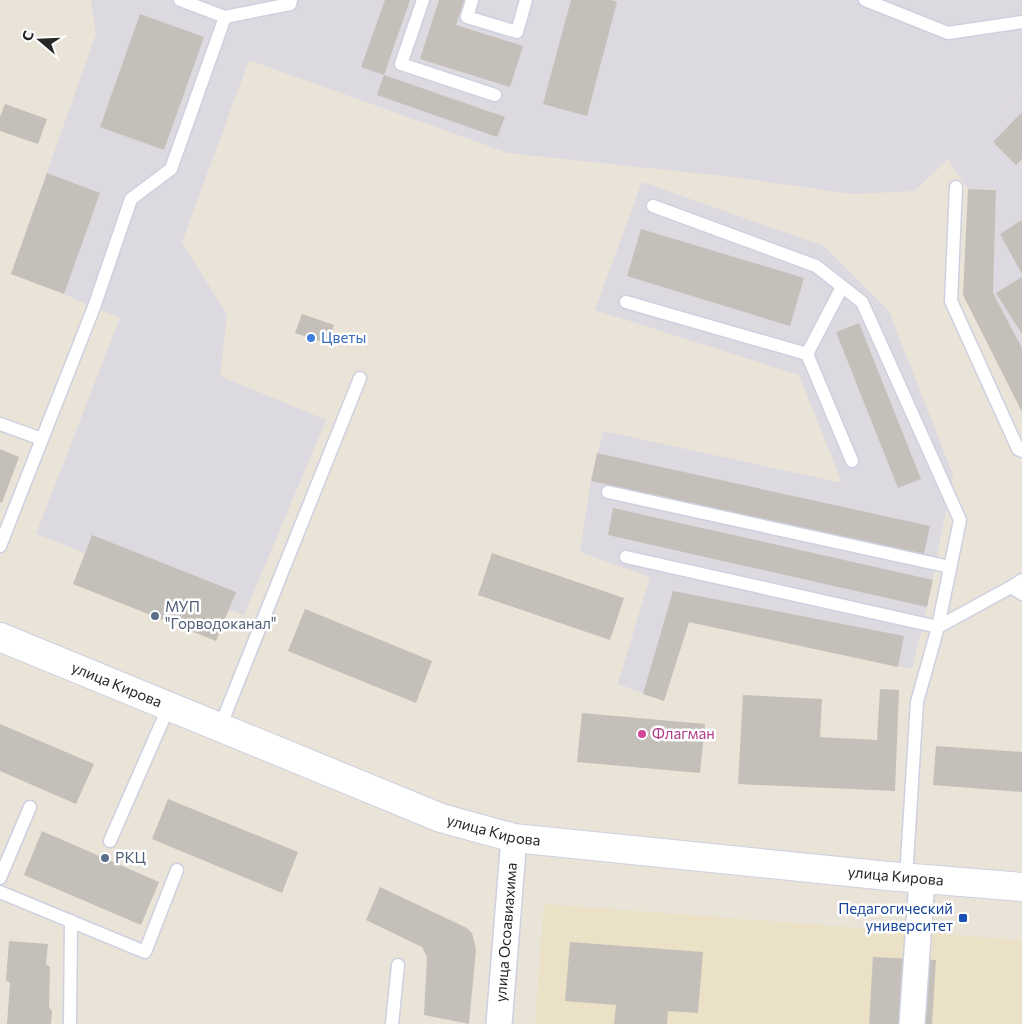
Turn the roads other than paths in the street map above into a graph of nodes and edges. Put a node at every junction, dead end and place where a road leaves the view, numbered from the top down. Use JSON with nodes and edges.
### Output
{"nodes":[{"id":1,"x":180,"y":0,"type":"edge"},
{"id":2,"x":291,"y":0,"type":"edge"},
{"id":3,"x":423,"y":0,"type":"edge"},
{"id":4,"x":472,"y":0,"type":"edge"},
{"id":5,"x":526,"y":0,"type":"edge"},
{"id":6,"x":865,"y":0,"type":"edge"},
{"id":7,"x":225,"y":17,"type":"junction"},
{"id":8,"x":1022,"y":22,"type":"edge"},
{"id":9,"x":495,"y":95,"type":"dead end"},
{"id":10,"x":956,"y":187,"type":"dead end"},
{"id":11,"x":654,"y":206,"type":"dead end"},
{"id":12,"x":842,"y":287,"type":"junction"},
{"id":13,"x":626,"y":302,"type":"dead end"},
{"id":14,"x":807,"y":354,"type":"junction"},
{"id":15,"x":360,"y":378,"type":"dead end"},
{"id":16,"x":0,"y":424,"type":"edge"},
{"id":17,"x":42,"y":439,"type":"junction"},
{"id":18,"x":1022,"y":451,"type":"edge"},
{"id":19,"x":852,"y":461,"type":"dead end"},
{"id":20,"x":608,"y":492,"type":"dead end"},
{"id":21,"x":0,"y":546,"type":"edge"},
{"id":22,"x":626,"y":557,"type":"dead end"},
{"id":23,"x":950,"y":567,"type":"junction"},
{"id":24,"x":1022,"y":580,"type":"edge"},
{"id":25,"x":1011,"y":587,"type":"junction"},
{"id":26,"x":1022,"y":594,"type":"edge"},
{"id":27,"x":938,"y":627,"type":"junction"},
{"id":28,"x":0,"y":636,"type":"edge"},
{"id":29,"x":169,"y":706,"type":"junction"},
{"id":30,"x":220,"y":727,"type":"junction"},
{"id":31,"x":30,"y":807,"type":"dead end"},
{"id":32,"x":514,"y":838,"type":"junction"},
{"id":33,"x":110,"y":841,"type":"dead end"},
{"id":34,"x":177,"y":870,"type":"dead end"},
{"id":35,"x":0,"y":878,"type":"edge"},
{"id":36,"x":914,"y":878,"type":"junction"},
{"id":37,"x":1022,"y":886,"type":"edge"},
{"id":38,"x":0,"y":892,"type":"edge"},
{"id":39,"x":70,"y":921,"type":"junction"},
{"id":40,"x":398,"y":965,"type":"dead end"},
{"id":41,"x":70,"y":1024,"type":"edge"},
{"id":42,"x":392,"y":1024,"type":"edge"},
{"id":43,"x":499,"y":1024,"type":"edge"},
{"id":44,"x":912,"y":1024,"type":"edge"}],
"edges":[{"from":1,"to":7,"type":"lane"},
{"from":2,"to":7,"type":"lane"},
{"from":3,"to":9,"type":"lane"},
{"from":4,"to":5,"type":"lane"},
{"from":6,"to":8,"type":"lane"},
{"from":7,"to":17,"type":"lane"},
{"from":10,"to":18,"type":"lane"},
{"from":11,"to":12,"type":"lane"},
{"from":12,"to":14,"type":"lane"},
{"from":12,"to":23,"type":"lane"},
{"from":13,"to":14,"type":"lane"},
{"from":14,"to":19,"type":"lane"},
{"from":15,"to":30,"type":"lane"},
{"from":16,"to":17,"type":"lane"},
{"from":17,"to":21,"type":"lane"},
{"from":20,"to":23,"type":"lane"},
{"from":22,"to":27,"type":"lane"},
{"from":23,"to":27,"type":"lane"},
{"from":24,"to":25,"type":"lane"},
{"from":25,"to":26,"type":"lane"},
{"from":25,"to":27,"type":"lane"},
{"from":27,"to":36,"type":"lane"},
{"from":28,"to":29,"type":"main road","name":"улица Кирова"},
{"from":29,"to":30,"type":"main road","name":"улица Кирова"},
{"from":29,"to":33,"type":"lane"},
{"from":30,"to":32,"type":"main road","name":"улица Кирова"},
{"from":31,"to":35,"type":"lane"},
{"from":32,"to":36,"type":"main road","name":"улица Кирова"},
{"from":32,"to":43,"type":"street","name":"улица Осоавиахима"},
{"from":34,"to":39,"type":"lane"},
{"from":36,"to":37,"type":"main road","name":"улица Кирова"},
{"from":36,"to":44,"type":"street"},
{"from":38,"to":39,"type":"lane"},
{"from":39,"to":41,"type":"lane"},
{"from":40,"to":42,"type":"lane"}]}
